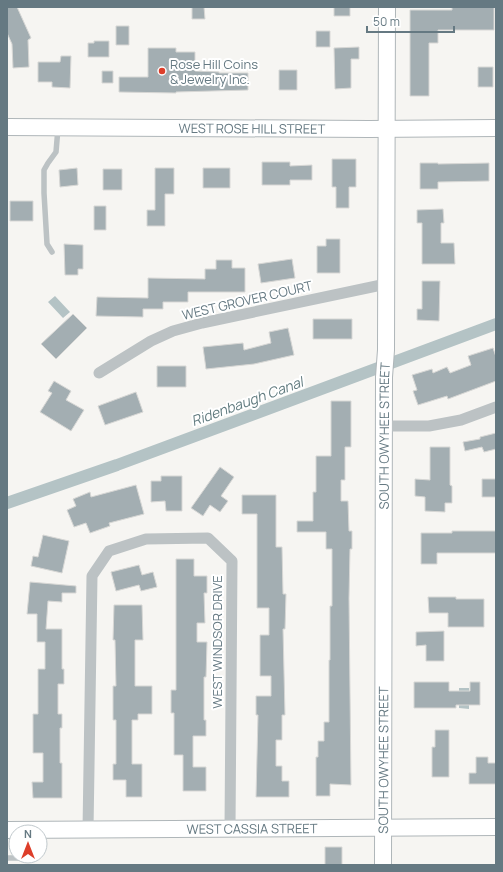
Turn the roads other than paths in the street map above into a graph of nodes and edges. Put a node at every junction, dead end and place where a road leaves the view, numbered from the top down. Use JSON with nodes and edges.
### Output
{"nodes":[{"id":1,"x":387,"y":7,"type":"edge"},
{"id":2,"x":7,"y":127,"type":"edge"},
{"id":3,"x":58,"y":128,"type":"junction"},
{"id":4,"x":496,"y":128,"type":"edge"},
{"id":5,"x":386,"y":129,"type":"junction"},
{"id":6,"x":52,"y":252,"type":"dead end"},
{"id":7,"x":386,"y":284,"type":"junction"},
{"id":8,"x":99,"y":373,"type":"dead end"},
{"id":9,"x":496,"y":407,"type":"edge"},
{"id":10,"x":384,"y":426,"type":"junction"},
{"id":11,"x":496,"y":827,"type":"edge"},
{"id":12,"x":383,"y":828,"type":"junction"},
{"id":13,"x":230,"y":829,"type":"junction"},
{"id":14,"x":88,"y":830,"type":"junction"},
{"id":15,"x":48,"y":831,"type":"edge"},
{"id":16,"x":383,"y":865,"type":"edge"}],
"edges":[{"from":1,"to":5,"type":"street","name":"SOUTH OWYHEE STREET"},
{"from":2,"to":3,"type":"street","name":"WEST ROSE HILL STREET"},
{"from":3,"to":5,"type":"street","name":"WEST ROSE HILL STREET"},
{"from":3,"to":6,"type":"lane"},
{"from":4,"to":5,"type":"street","name":"WEST ROSE HILL STREET"},
{"from":5,"to":7,"type":"street","name":"SOUTH OWYHEE STREET"},
{"from":7,"to":8,"type":"street","name":"WEST GROVER COURT"},
{"from":7,"to":10,"type":"street","name":"SOUTH OWYHEE STREET"},
{"from":9,"to":10,"type":"street"},
{"from":10,"to":12,"type":"street","name":"SOUTH OWYHEE STREET"},
{"from":11,"to":12,"type":"street","name":"WEST CASSIA STREET"},
{"from":12,"to":13,"type":"street","name":"WEST CASSIA STREET"},
{"from":12,"to":16,"type":"street","name":"SOUTH OWYHEE STREET"},
{"from":13,"to":14,"type":"street","name":"WEST CASSIA STREET"},
{"from":13,"to":14,"type":"street","name":"WEST WINDSOR DRIVE"},
{"from":14,"to":15,"type":"street","name":"WEST CASSIA STREET"}]}
